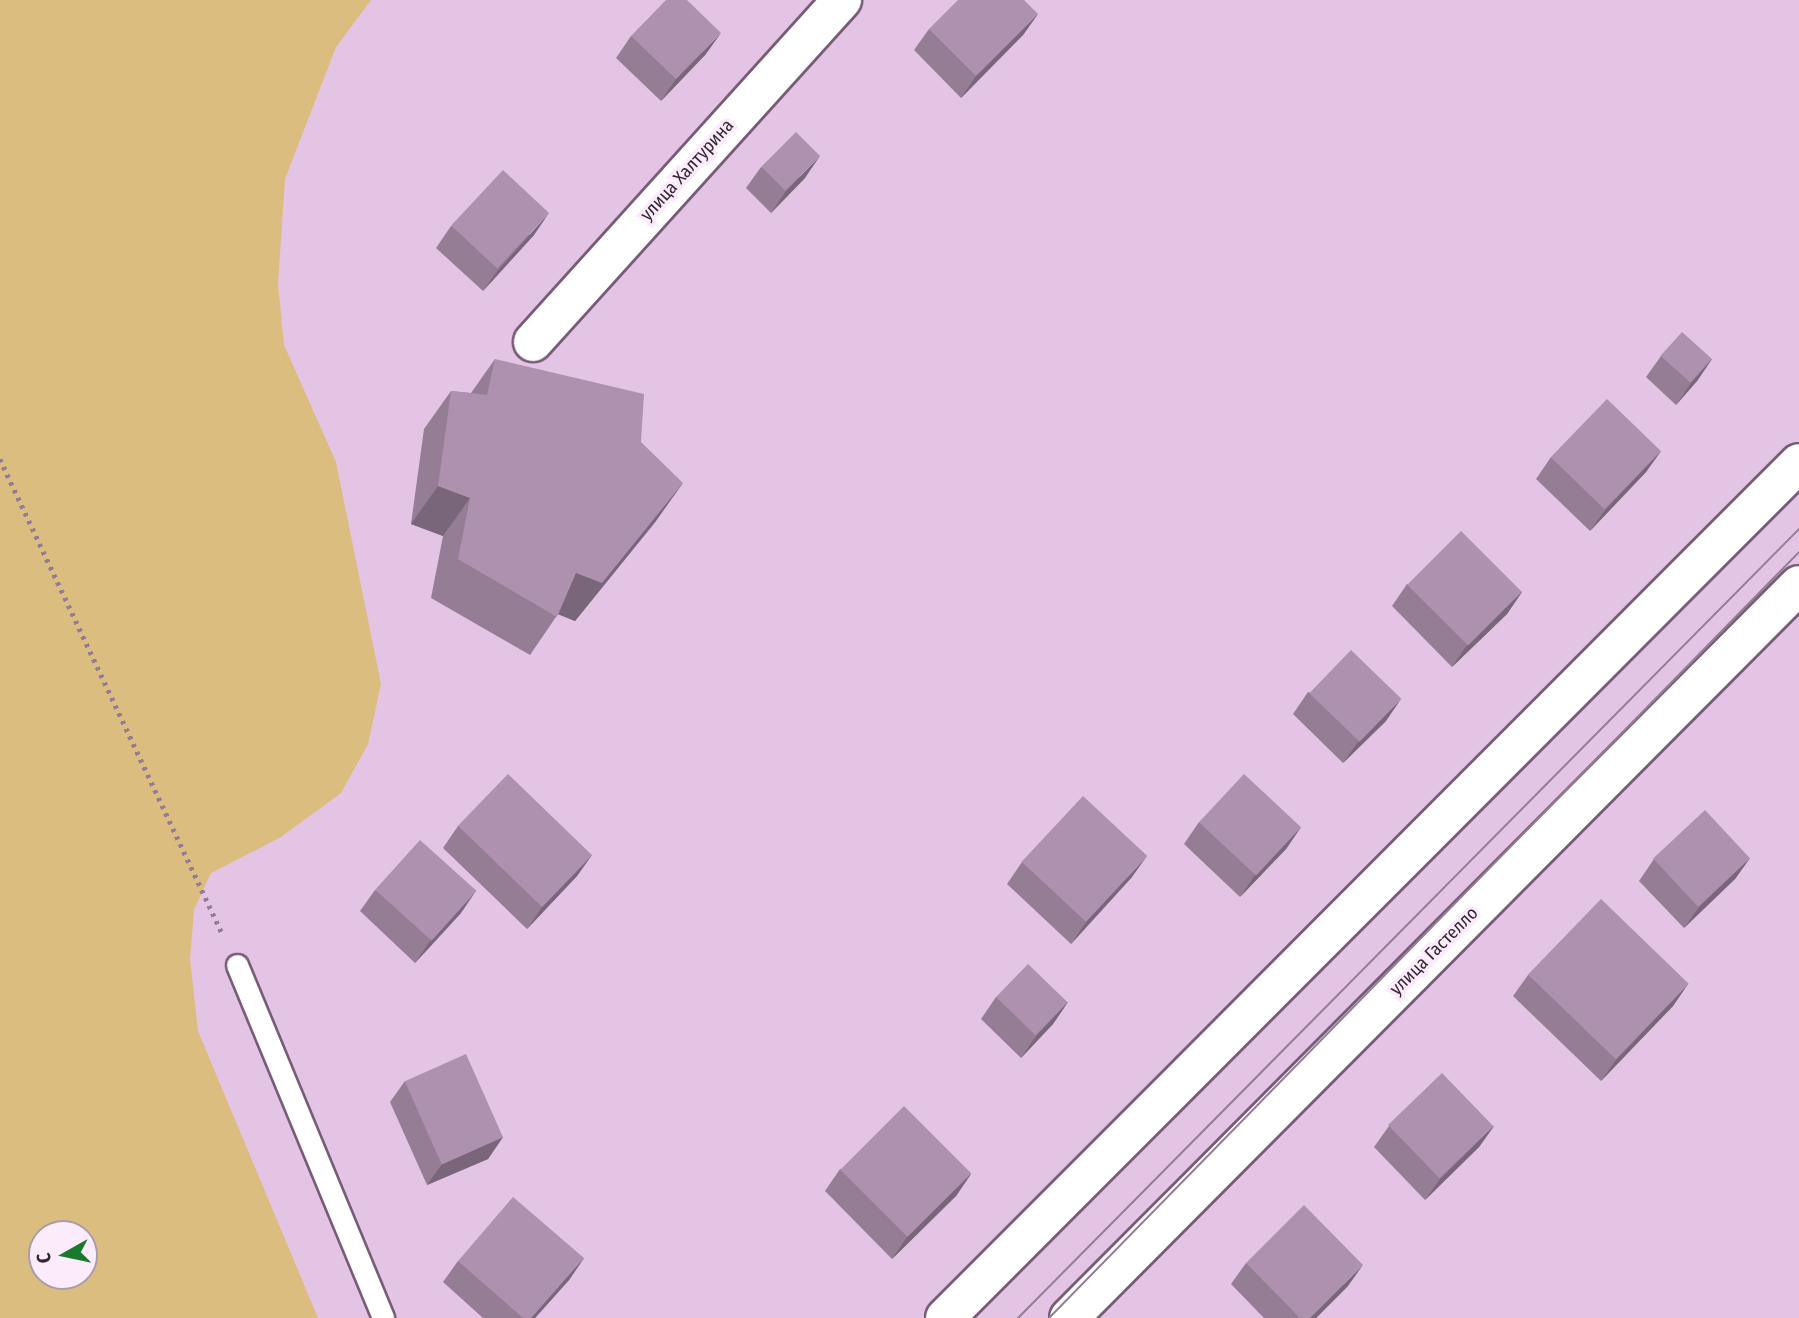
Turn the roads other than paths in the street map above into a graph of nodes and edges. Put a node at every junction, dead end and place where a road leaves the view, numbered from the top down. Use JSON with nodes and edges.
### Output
{"nodes":[{"id":1,"x":842,"y":0,"type":"edge"},
{"id":2,"x":533,"y":342,"type":"dead end"},
{"id":3,"x":1799,"y":463,"type":"edge"},
{"id":4,"x":1799,"y":585,"type":"edge"},
{"id":5,"x":237,"y":965,"type":"road end"},
{"id":6,"x":383,"y":1318,"type":"edge"},
{"id":7,"x":945,"y":1318,"type":"edge"},
{"id":8,"x":1069,"y":1318,"type":"edge"}],
"edges":[{"from":1,"to":2,"type":"street","name":"улица Халтурина"},
{"from":3,"to":7,"type":"street"},
{"from":4,"to":8,"type":"street","name":"улица Гастелло"},
{"from":5,"to":6,"type":"lane"}]}
